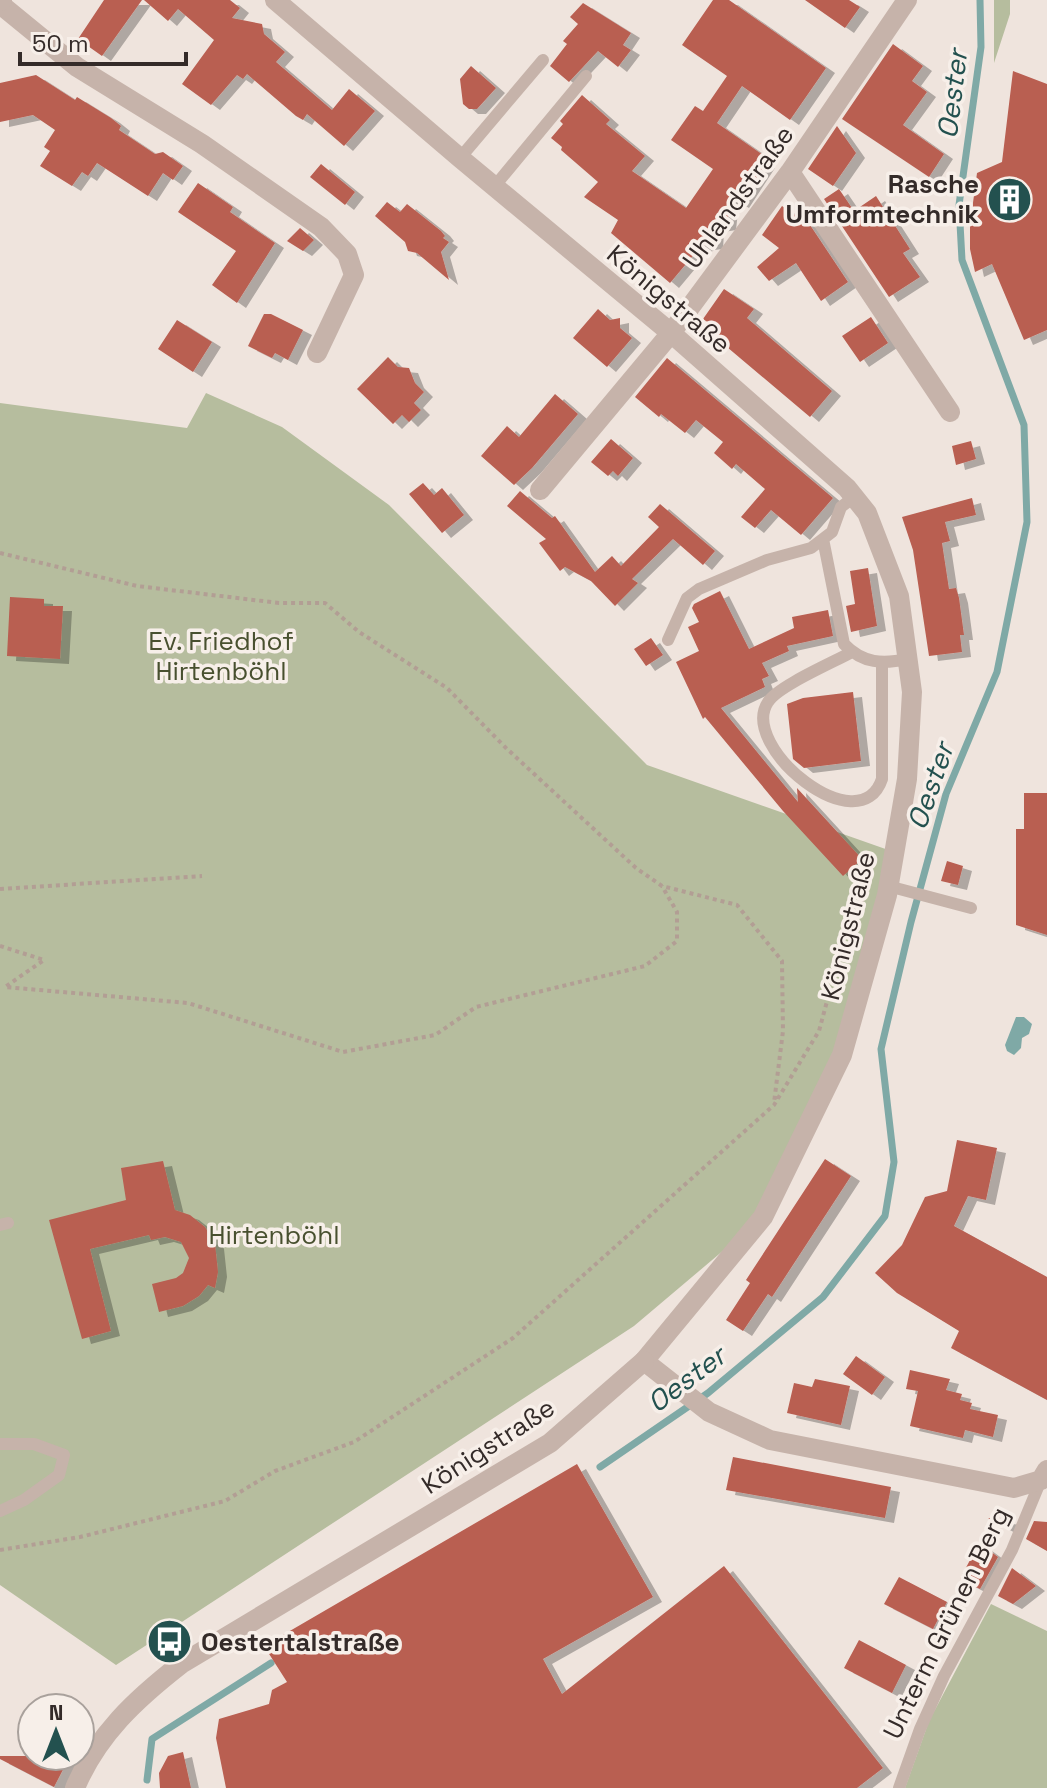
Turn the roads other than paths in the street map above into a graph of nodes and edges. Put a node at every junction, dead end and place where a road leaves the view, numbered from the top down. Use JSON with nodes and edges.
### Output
{"nodes":[{"id":1,"x":275,"y":0,"type":"edge"},
{"id":2,"x":907,"y":0,"type":"edge"},
{"id":3,"x":1,"y":2,"type":"edge"},
{"id":4,"x":543,"y":60,"type":"dead end"},
{"id":5,"x":586,"y":76,"type":"dead end"},
{"id":6,"x":460,"y":158,"type":"junction"},
{"id":7,"x":790,"y":172,"type":"junction"},
{"id":8,"x":494,"y":187,"type":"junction"},
{"id":9,"x":671,"y":333,"type":"junction"},
{"id":10,"x":317,"y":353,"type":"dead end"},
{"id":11,"x":950,"y":412,"type":"dead end"},
{"id":12,"x":540,"y":490,"type":"dead end"},
{"id":13,"x":854,"y":497,"type":"junction"},
{"id":14,"x":823,"y":539,"type":"junction"},
{"id":15,"x":668,"y":640,"type":"dead end"},
{"id":16,"x":852,"y":652,"type":"junction"},
{"id":17,"x":908,"y":659,"type":"junction"},
{"id":18,"x":882,"y":663,"type":"junction"},
{"id":19,"x":895,"y":890,"type":"junction"},
{"id":20,"x":971,"y":908,"type":"dead end"},
{"id":21,"x":644,"y":1361,"type":"junction"},
{"id":22,"x":0,"y":1444,"type":"edge"},
{"id":23,"x":1044,"y":1475,"type":"edge"},
{"id":24,"x":0,"y":1511,"type":"edge"},
{"id":25,"x":75,"y":1788,"type":"edge"},
{"id":26,"x":899,"y":1788,"type":"edge"}],
"edges":[{"from":1,"to":6,"type":"street","name":"Königstraße"},
{"from":2,"to":7,"type":"street","name":"Uhlandstraße"},
{"from":3,"to":10,"type":"street"},
{"from":4,"to":6,"type":"lane"},
{"from":5,"to":8,"type":"lane"},
{"from":6,"to":8,"type":"street","name":"Königstraße"},
{"from":7,"to":9,"type":"street","name":"Uhlandstraße"},
{"from":7,"to":11,"type":"street"},
{"from":8,"to":9,"type":"street","name":"Königstraße"},
{"from":9,"to":12,"type":"street","name":"Uhlandstraße"},
{"from":9,"to":13,"type":"street","name":"Königstraße"},
{"from":13,"to":14,"type":"lane"},
{"from":13,"to":17,"type":"street","name":"Königstraße"},
{"from":14,"to":15,"type":"lane"},
{"from":14,"to":16,"type":"lane"},
{"from":16,"to":18,"type":"lane"},
{"from":16,"to":18,"type":"lane"},
{"from":17,"to":18,"type":"lane"},
{"from":17,"to":19,"type":"street","name":"Königstraße"},
{"from":19,"to":20,"type":"lane"},
{"from":19,"to":21,"type":"street","name":"Königstraße"},
{"from":21,"to":23,"type":"street","name":"Unterm Grünen Berg"},
{"from":21,"to":25,"type":"street","name":"Königstraße"},
{"from":22,"to":24,"type":"lane"},
{"from":23,"to":26,"type":"lane","name":"Unterm Grünen Berg"}]}
